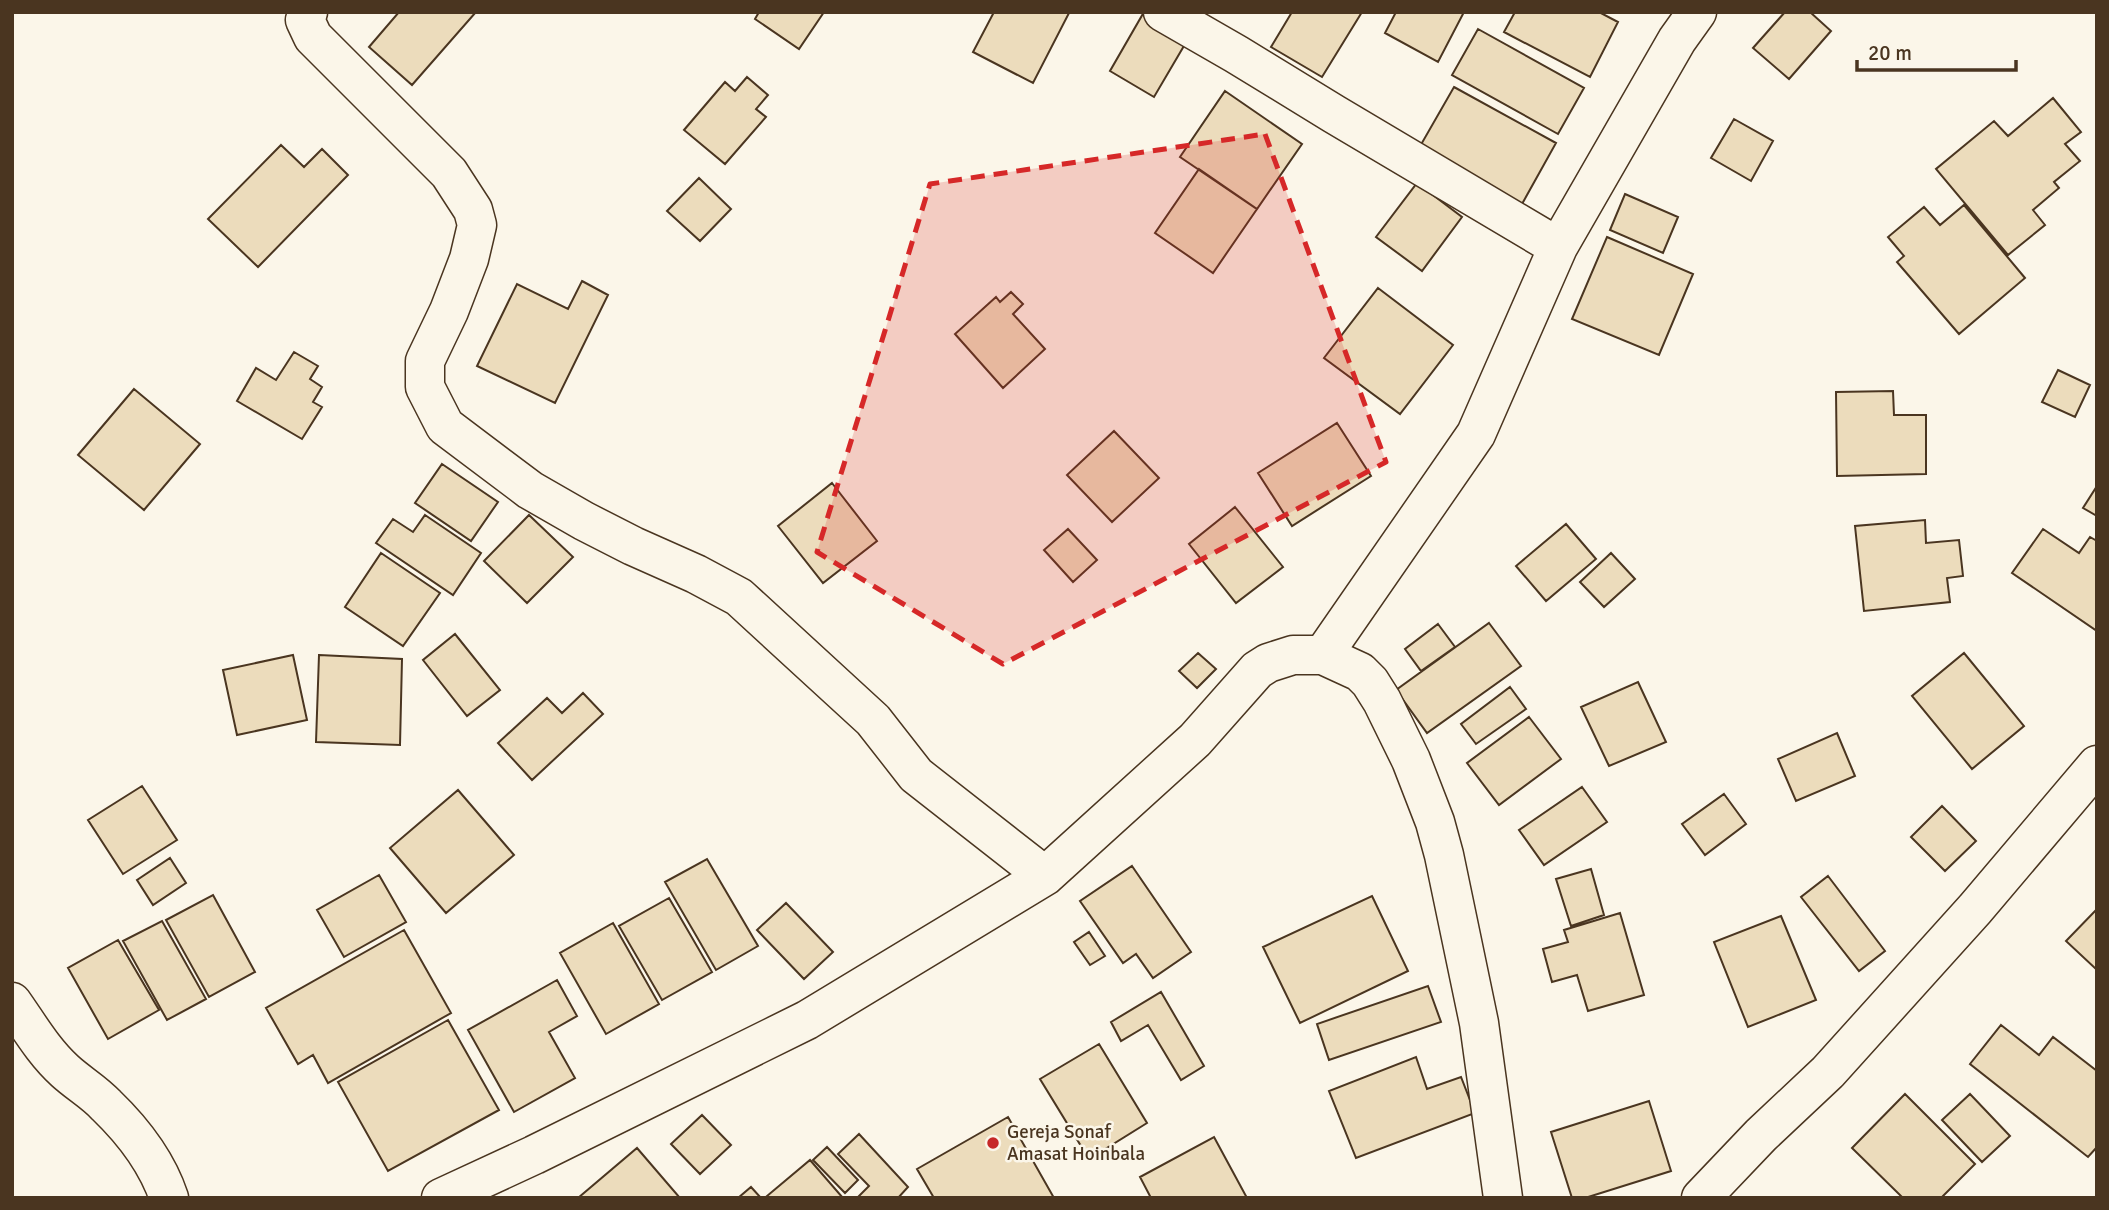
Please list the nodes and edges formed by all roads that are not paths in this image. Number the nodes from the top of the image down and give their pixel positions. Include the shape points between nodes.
1 (308, 12) edge
2 (1163, 12) edge
3 (1697, 12) edge
4 (1559, 247) junction
5 (1322, 654) junction
6 (2097, 765) edge
7 (1045, 876) junction
8 (12, 1002) edge
9 (169, 1198) edge
10 (442, 1198) edge
11 (1503, 1198) edge
12 (1701, 1198) edge

1 - 7 street via 305,20 313,37 449,173 473,210 477,225 469,259 425,361 425,387 445,426 530,489 584,521 739,597 873,720 916,775
2 - 4 street
3 - 4 street
4 - 5 street via 1476,433
5 - 7 street via 1293,655 1257,670 1195,740
5 - 11 street via 1360,672 1370,682 1411,760 1435,822 1479,1023
6 - 12 street via 1828,1072
7 - 10 street via 807,1020
8 - 9 street via 65,1072 106,1104 143,1146

